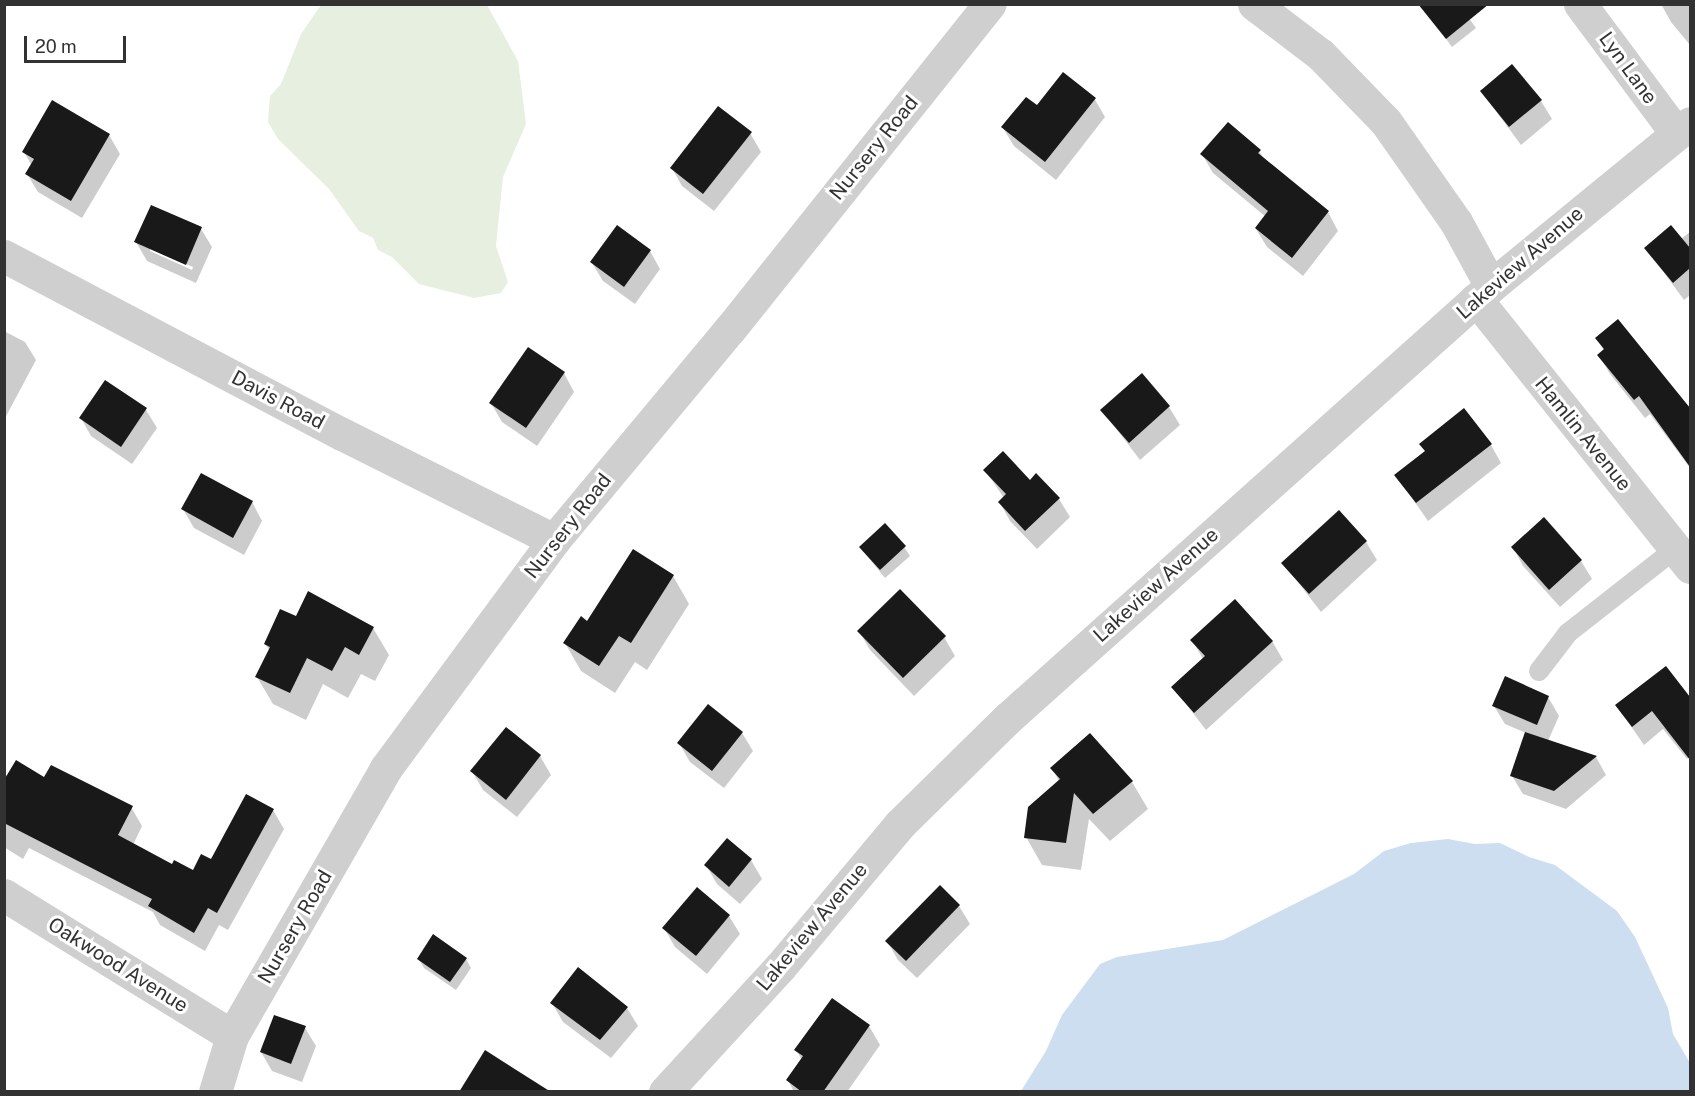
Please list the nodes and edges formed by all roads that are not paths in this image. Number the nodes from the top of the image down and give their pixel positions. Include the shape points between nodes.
1 (989, 4) edge
2 (1254, 4) edge
3 (1580, 4) edge
4 (1683, 128) edge
5 (4, 256) edge
6 (1483, 293) junction
7 (554, 540) junction
8 (1683, 558) edge
9 (1539, 671) dead end
10 (4, 895) edge
11 (232, 1036) junction
12 (215, 1092) edge
13 (665, 1092) edge

1 - 7 street, Nursery Road via 730,329
2 - 6 street, Hamlin Avenue via 1321,55 1386,122 1456,222
3 - 4 street, Lyn Lane
4 - 6 street, Lakeview Avenue
5 - 7 street, Davis Road via 342,435
6 - 8 street, Hamlin Avenue
6 - 13 street, Lakeview Avenue via 954,770 899,825 780,967
7 - 11 street, Nursery Road via 386,768
8 - 9 lane via 1568,633
10 - 11 street, Oakwood Avenue
11 - 12 street, Nursery Road

